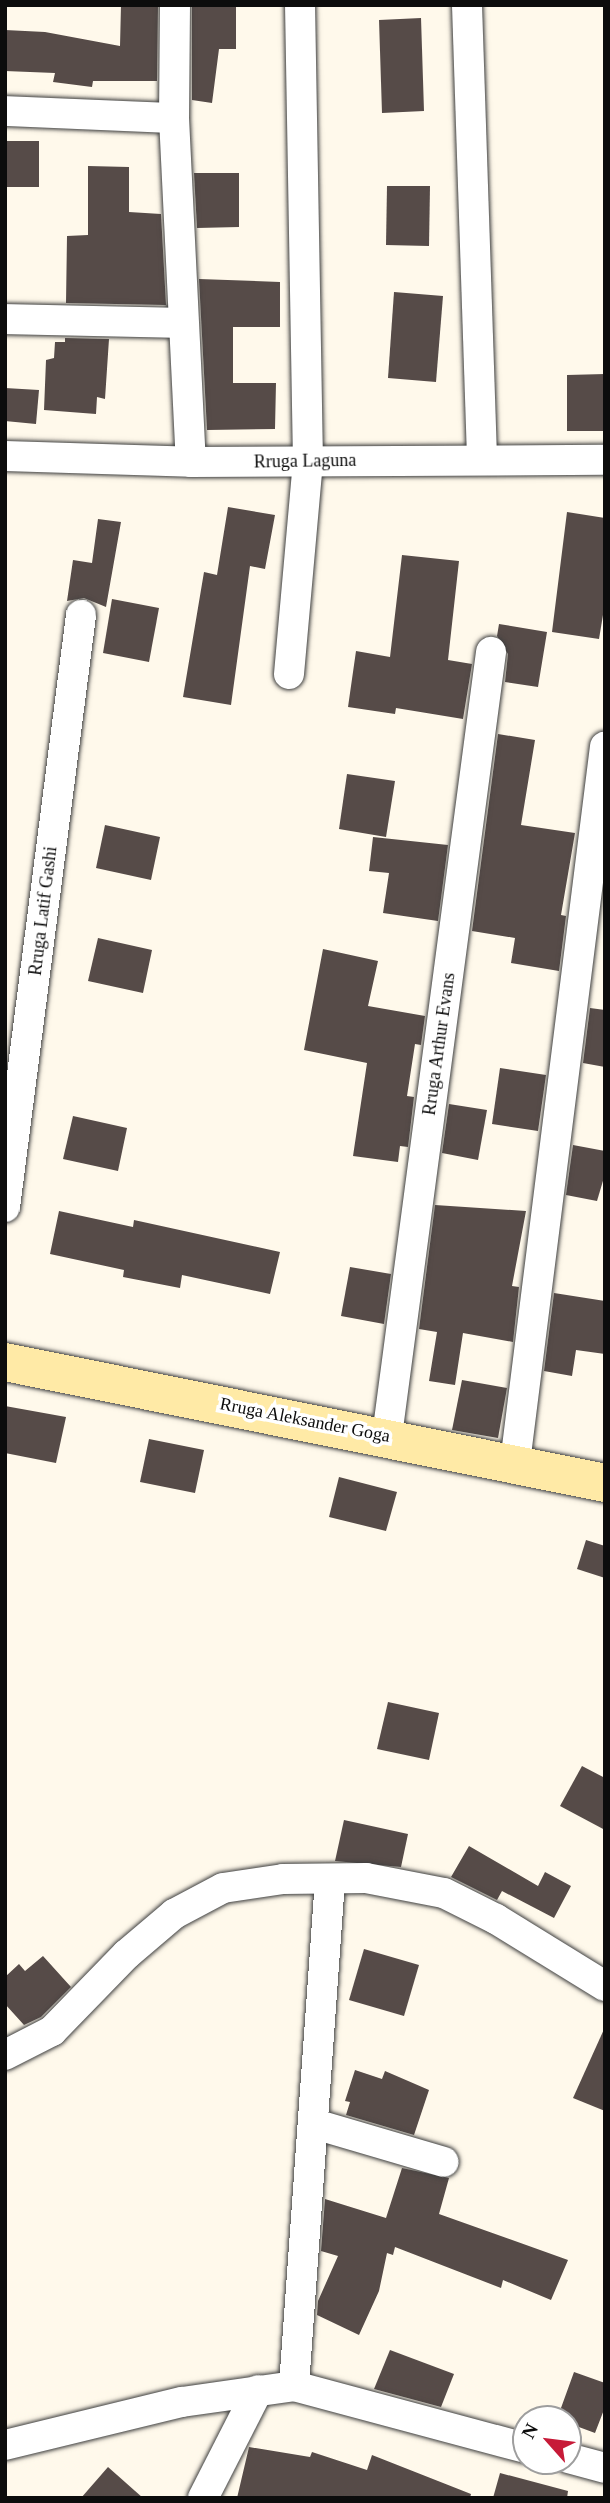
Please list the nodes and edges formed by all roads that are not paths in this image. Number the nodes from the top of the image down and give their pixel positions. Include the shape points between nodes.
1 (175, 5) edge
2 (300, 5) edge
3 (467, 5) edge
4 (5, 111) edge
5 (174, 118) junction
6 (5, 319) edge
7 (182, 323) junction
8 (5, 456) edge
9 (482, 457) junction
10 (605, 460) edge
11 (191, 462) junction
12 (308, 462) junction
13 (81, 615) dead end
14 (491, 652) dead end
15 (289, 674) dead end
16 (605, 747) edge
17 (5, 1207) edge
18 (5, 1362) edge
19 (387, 1436) junction
20 (515, 1464) junction
21 (605, 1483) edge
22 (330, 1880) junction
23 (605, 1986) edge
24 (5, 2055) edge
25 (316, 2124) junction
26 (444, 2162) dead end
27 (294, 2386) junction
28 (258, 2390) junction
29 (512, 2444) edge
30 (5, 2445) edge
31 (582, 2462) edge
32 (605, 2468) edge
33 (203, 2498) edge

1 - 5 street
2 - 12 street
3 - 9 street
4 - 5 street
5 - 7 street
6 - 7 street
7 - 11 street
8 - 11 street, Rruga Laguna
9 - 10 street, Rruga Laguna
9 - 12 street, Rruga Laguna
11 - 12 street, Rruga Laguna
12 - 15 street
13 - 17 street, Rruga Latif Gashi
14 - 19 street, Rruga Arthur Evans
16 - 20 street
18 - 19 main road, Rruga Aleksander Goga
19 - 20 main road, Rruga Aleksander Goga
20 - 21 main road, Rruga Aleksander Goga
22 - 23 street via 366,1878 444,1894 496,1919
22 - 24 street via 283,1879 223,1888 174,1914 52,2031
22 - 25 street
25 - 26 street
25 - 27 street
27 - 28 street
27 - 29 street
28 - 30 street via 182,2402
28 - 33 street
31 - 32 street

